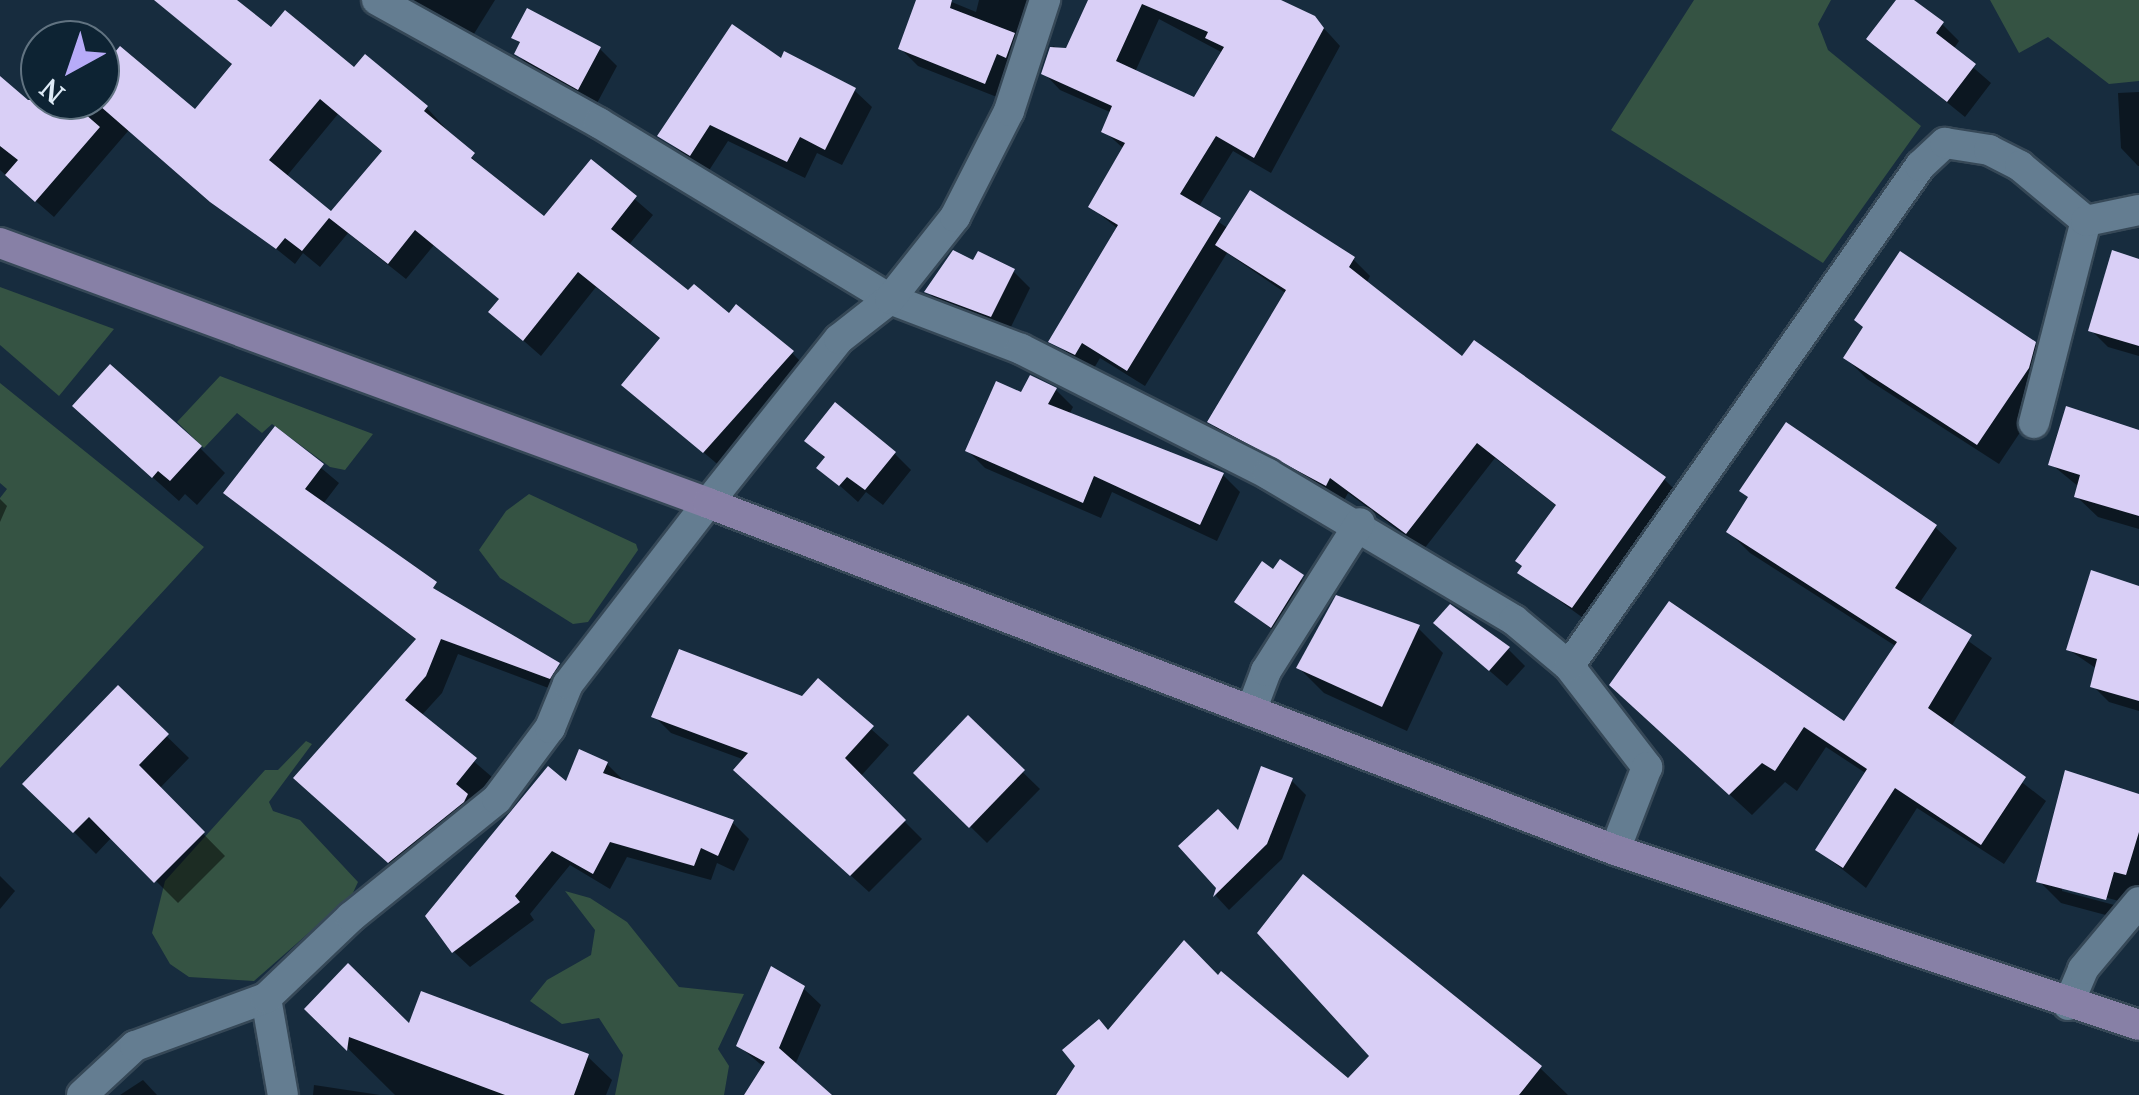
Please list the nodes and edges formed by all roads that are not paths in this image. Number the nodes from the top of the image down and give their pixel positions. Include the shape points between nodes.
1 (377, 0) edge
2 (1045, 0) edge
3 (2139, 210) edge
4 (2086, 220) junction
5 (0, 244) edge
6 (890, 299) junction
7 (2034, 423) dead end
8 (708, 503) junction
9 (1360, 523) junction
10 (1568, 666) junction
11 (1251, 711) junction
12 (1615, 850) junction
13 (2139, 902) edge
14 (266, 998) junction
15 (2068, 1004) junction
16 (2139, 1025) edge
17 (82, 1095) edge
18 (283, 1095) edge

1 - 6 street via 599,123
2 - 6 street via 1009,111 955,217
3 - 4 street
4 - 7 street
4 - 10 street via 2020,166 1989,150 1945,143 1920,166
5 - 8 street
6 - 8 street via 838,339
6 - 9 street via 1021,349
8 - 11 street
8 - 14 street via 568,684 550,728 497,799 351,917
9 - 10 street via 1514,620
9 - 11 street via 1266,671
10 - 12 street via 1647,767
11 - 12 street
12 - 15 street
13 - 15 street via 2083,970
14 - 17 street via 135,1046
14 - 18 street
15 - 16 street

